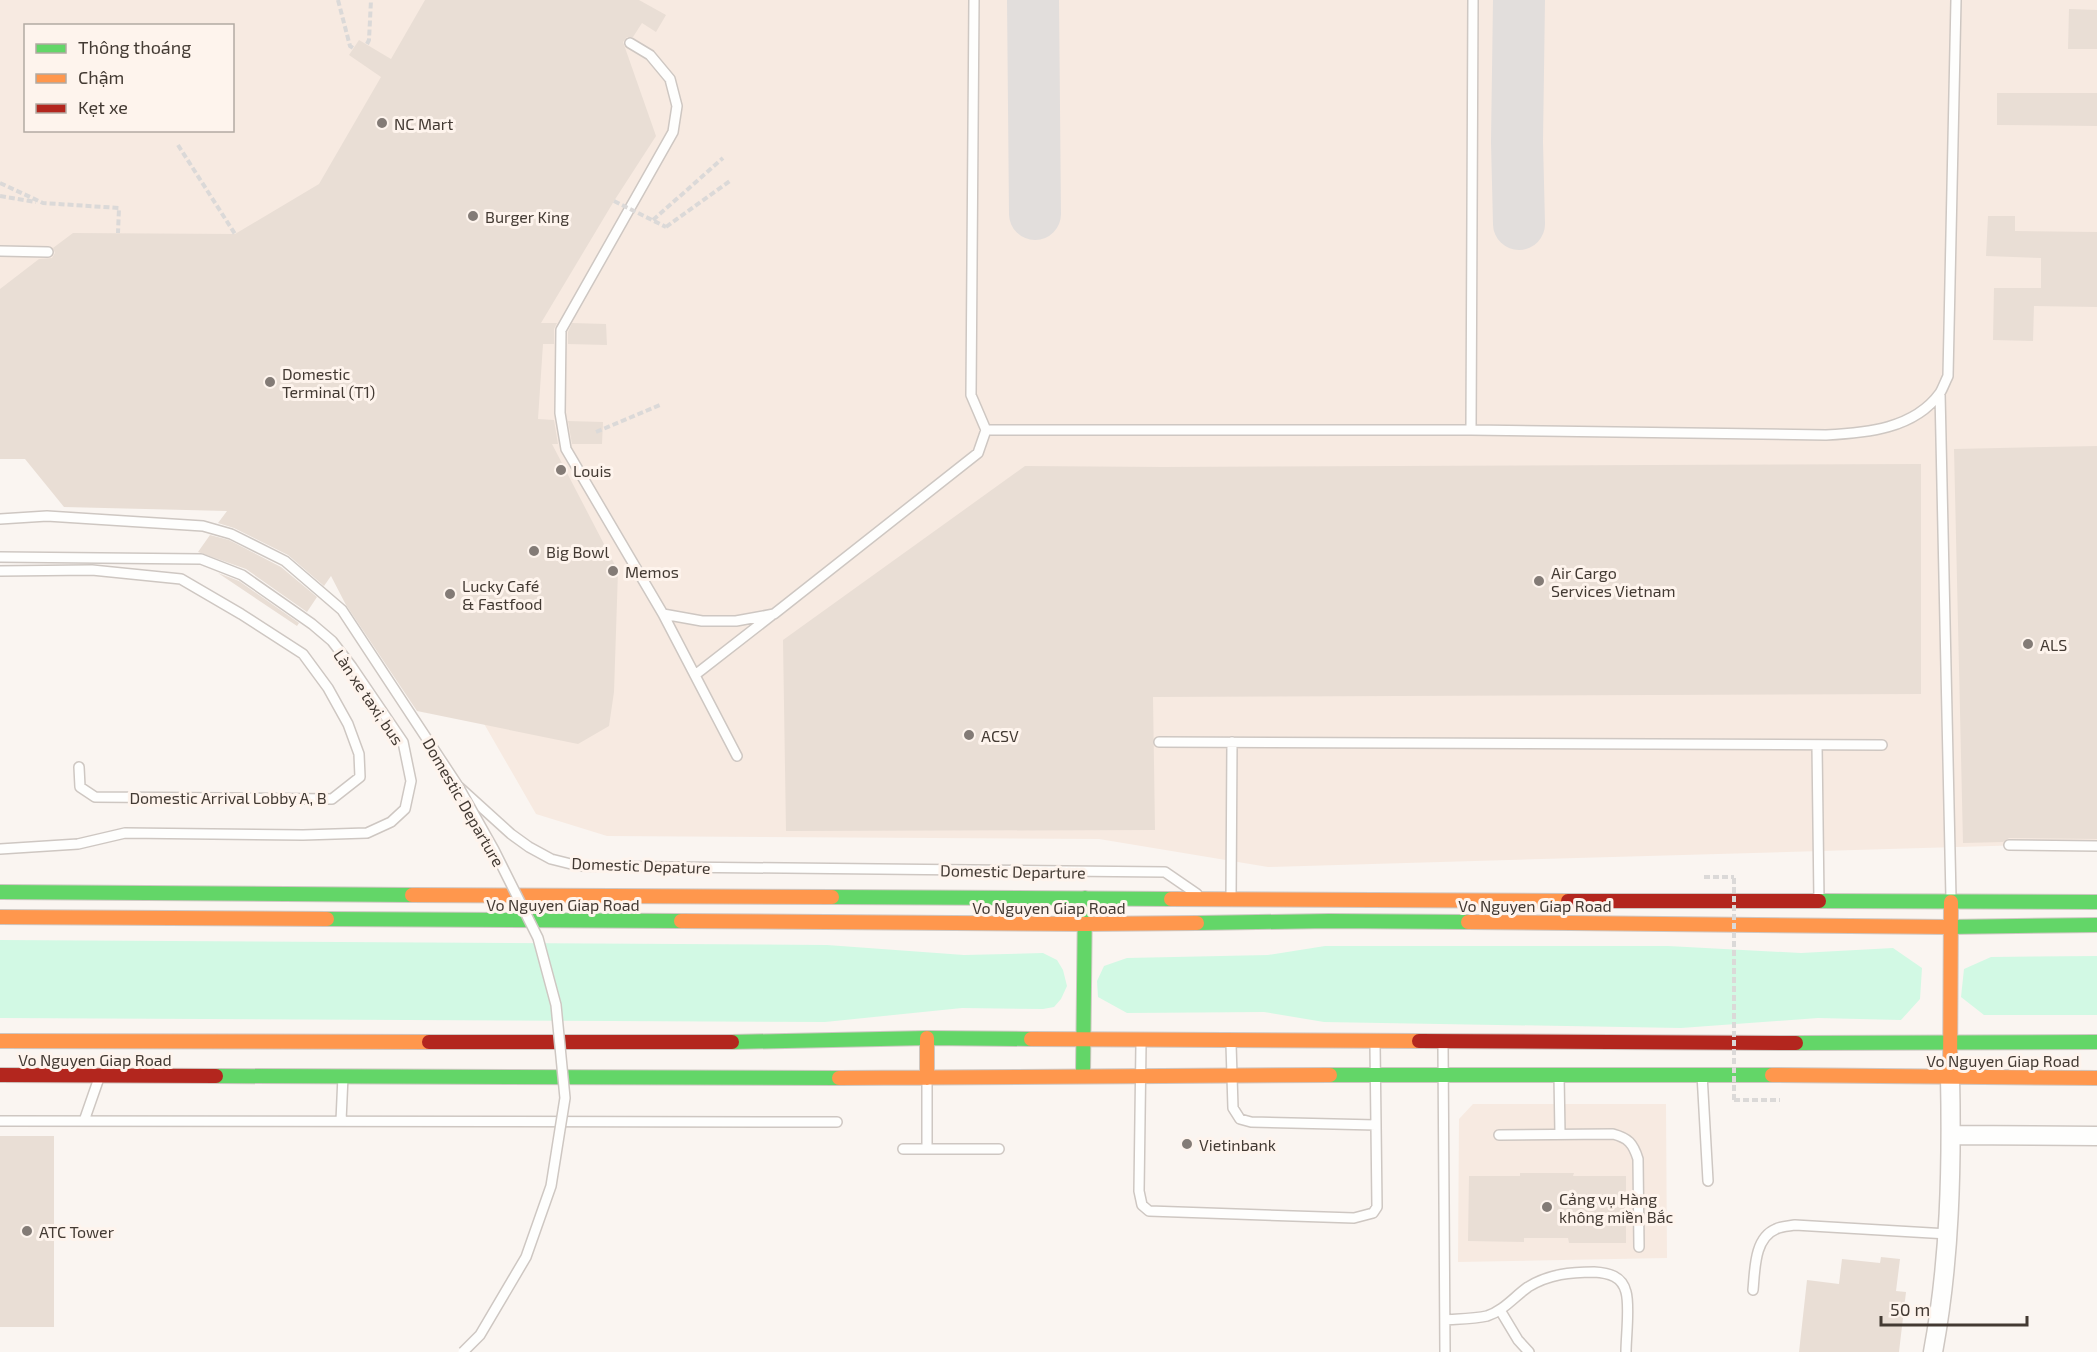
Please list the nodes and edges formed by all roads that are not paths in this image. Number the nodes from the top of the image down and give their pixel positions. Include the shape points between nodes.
1 (974, 0) edge
2 (1473, 0) edge
3 (1956, 0) edge
4 (630, 43) dead end
5 (0, 251) edge
6 (48, 252) dead end
7 (1940, 393) junction
8 (986, 430) junction
9 (1471, 430) junction
10 (0, 519) edge
11 (0, 557) edge
12 (0, 571) edge
13 (663, 614) junction
14 (774, 614) junction
15 (695, 675) junction
16 (1159, 742) dead end
17 (1232, 742) junction
18 (1817, 745) junction
19 (1882, 745) dead end
20 (737, 756) dead end
21 (80, 767) dead end
22 (458, 786) junction
23 (2009, 845) dead end
24 (2097, 846) edge
25 (0, 849) edge
26 (1022, 870) joint
27 (0, 892) edge
28 (838, 896) junction
29 (1085, 898) junction
30 (1205, 899) junction
31 (1231, 900) junction
32 (1278, 900) junction
33 (1819, 901) junction
34 (1951, 902) junction
35 (2097, 902) edge
36 (0, 918) edge
37 (1329, 921) junction
38 (864, 922) junction
39 (1231, 922) junction
40 (1085, 924) junction
41 (2097, 925) edge
42 (1951, 927) junction
43 (927, 1038) junction
44 (1084, 1040) junction
45 (1141, 1040) junction
46 (0, 1041) edge
47 (1231, 1041) junction
48 (1374, 1042) junction
49 (1443, 1042) junction
50 (2097, 1042) edge
51 (1951, 1043) junction
52 (1702, 1074) junction
53 (0, 1075) edge
54 (1083, 1075) junction
55 (1375, 1075) junction
56 (1443, 1075) junction
57 (1559, 1075) junction
58 (100, 1076) junction
59 (343, 1076) junction
60 (1141, 1076) junction
61 (1232, 1076) junction
62 (1950, 1076) junction
63 (927, 1078) junction
64 (2097, 1078) edge
65 (0, 1121) edge
66 (84, 1121) junction
67 (341, 1121) junction
68 (837, 1122) dead end
69 (1376, 1125) junction
70 (1560, 1134) junction
71 (1499, 1135) dead end
72 (1951, 1135) junction
73 (2097, 1136) edge
74 (903, 1149) dead end
75 (927, 1149) junction
76 (999, 1149) dead end
77 (1708, 1181) dead end
78 (1948, 1234) junction
79 (1639, 1247) dead end
80 (1753, 1290) dead end
81 (1500, 1310) junction
82 (1445, 1320) junction
83 (463, 1352) edge
84 (1445, 1352) edge
85 (1529, 1352) edge
86 (1626, 1352) edge
87 (1933, 1352) edge

1 - 8 lane via 971,395
2 - 9 lane
3 - 7 lane via 1948,376
4 - 13 lane via 650,55 669,79 677,106 673,132 561,330 560,414 566,449
5 - 6 lane
7 - 9 lane via 1922,410 1893,427 1862,434
7 - 34 lane
8 - 9 lane
8 - 14 lane via 978,453
10 - 22 lane, Domestic Departure via 47,516 203,526 231,534 285,561 342,610
11 - 25 lane, Làn xe taxi, bus via 201,559 242,574 332,641 403,742 411,781 405,809 391,822 367,833 125,833 78,844
12 - 21 lane, Domestic Arrival Lobby A, B via 92,570 181,579 303,654 348,724 359,754 360,777 332,799 95,797 80,787
13 - 14 lane via 702,621 736,621
13 - 15 lane
14 - 15 lane
15 - 20 lane
16 - 17 lane
17 - 18 lane
17 - 31 lane
18 - 19 lane
18 - 33 lane
22 - 26 lane, Domestic Depature via 529,847 551,859 579,866
22 - 83 lane, Domestic Departure, bridge via 538,938 556,1005 565,1098 551,1186 526,1257 480,1335
23 - 24 lane
26 - 30 lane, Domestic Departure via 1166,872
27 - 28 main road, Vo Nguyen Giap Road
28 - 29 main road, Vo Nguyen Giap Road
28 - 38 main road
29 - 30 main road, Vo Nguyen Giap Road
29 - 40 main road
30 - 31 main road, Vo Nguyen Giap Road
31 - 32 main road, Vo Nguyen Giap Road
31 - 39 lane
32 - 33 main road, Vo Nguyen Giap Road
32 - 37 main road
33 - 34 main road, Vo Nguyen Giap Road
34 - 35 main road, Vo Nguyen Giap Road
34 - 42 main road
36 - 38 main road, Vo Nguyen Giap Road
37 - 39 main road, Vo Nguyen Giap Road
37 - 42 main road, Vo Nguyen Giap Road
38 - 40 main road, Vo Nguyen Giap Road
39 - 40 main road, Vo Nguyen Giap Road
40 - 44 main road
41 - 42 main road, Vo Nguyen Giap Road
42 - 51 main road
43 - 44 main road, Vo Nguyen Giap Road
43 - 46 main road, Vo Nguyen Giap Road via 748,1042
43 - 63 main road
44 - 45 main road, Vo Nguyen Giap Road
44 - 54 main road
45 - 47 main road, Vo Nguyen Giap Road
45 - 60 lane
47 - 48 main road, Vo Nguyen Giap Road
47 - 61 lane
48 - 49 main road, Vo Nguyen Giap Road
48 - 55 lane
49 - 51 main road, Vo Nguyen Giap Road
49 - 56 lane
50 - 51 main road, Vo Nguyen Giap Road
51 - 62 main road
52 - 57 main road, Vo Nguyen Giap Road
52 - 62 main road, Vo Nguyen Giap Road
52 - 77 lane
53 - 58 main road, Vo Nguyen Giap Road
54 - 60 main road, Vo Nguyen Giap Road
54 - 63 main road, Vo Nguyen Giap Road
55 - 56 main road, Vo Nguyen Giap Road
55 - 61 main road, Vo Nguyen Giap Road
55 - 69 lane
56 - 57 main road, Vo Nguyen Giap Road
56 - 82 lane
57 - 70 lane
58 - 59 main road, Vo Nguyen Giap Road
58 - 66 lane
59 - 63 main road, Vo Nguyen Giap Road
59 - 67 lane
60 - 61 main road, Vo Nguyen Giap Road
60 - 69 lane via 1139,1191 1142,1205 1149,1211 1354,1218 1373,1213 1377,1207
61 - 69 lane via 1233,1108 1240,1119
62 - 64 main road, Vo Nguyen Giap Road
62 - 72 street
63 - 75 lane
65 - 66 lane
66 - 67 lane
67 - 68 lane
70 - 71 lane
70 - 79 lane via 1612,1134 1625,1137 1634,1146 1638,1158
72 - 73 street
72 - 78 street
74 - 75 lane
75 - 76 lane
78 - 80 lane via 1795,1225 1776,1228 1764,1236
78 - 87 street
81 - 82 lane via 1486,1316
81 - 85 lane
81 - 86 lane via 1529,1287 1556,1275 1613,1274 1627,1294
82 - 84 lane

